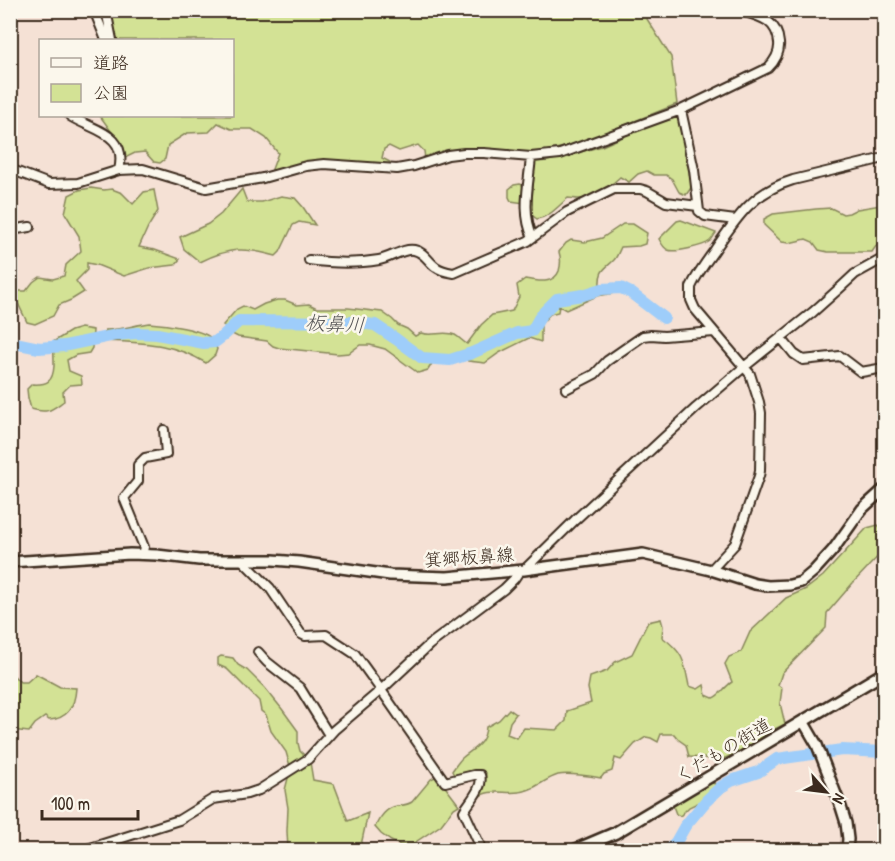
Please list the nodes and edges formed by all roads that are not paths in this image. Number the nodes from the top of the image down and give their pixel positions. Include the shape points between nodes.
1 (94, 10) edge
2 (106, 10) edge
3 (738, 10) edge
4 (106, 39) edge
5 (112, 39) edge
6 (681, 110) junction
7 (72, 117) edge
8 (531, 157) junction
9 (885, 158) edge
10 (10, 169) edge
11 (119, 170) junction
12 (698, 206) junction
13 (735, 220) junction
14 (30, 227) dead end
15 (10, 230) edge
16 (533, 237) junction
17 (885, 258) edge
18 (309, 260) dead end
19 (714, 332) junction
20 (781, 338) junction
21 (744, 367) junction
22 (885, 368) edge
23 (566, 389) dead end
24 (164, 430) dead end
25 (885, 489) edge
26 (142, 555) junction
27 (242, 560) junction
28 (10, 562) edge
29 (522, 570) junction
30 (711, 570) junction
31 (258, 652) dead end
32 (885, 673) edge
33 (381, 690) junction
34 (803, 721) junction
35 (329, 735) junction
36 (84, 850) edge
37 (482, 850) edge
38 (575, 850) edge
39 (848, 850) edge

1 - 4 street
2 - 5 street
3 - 6 street via 760,17 776,30 780,45 774,62
6 - 8 street via 560,154
6 - 12 street
7 - 11 street via 112,138 120,151
8 - 11 street via 464,153 397,169 324,164 206,188 143,169
8 - 16 street via 526,215
9 - 13 street via 781,184 760,195
10 - 11 street via 49,184 78,183
12 - 13 street via 705,216
12 - 16 street via 666,202 640,189 618,188 567,212
13 - 19 street via 690,291 695,309
14 - 15 street
16 - 18 street via 454,273 435,267 416,250 377,260
17 - 20 street via 855,274
19 - 21 street
19 - 23 street via 643,336 607,360 595,374
20 - 21 street
20 - 22 street via 803,360 840,356 861,372
21 - 29 street
21 - 30 street via 750,374 761,413 760,471 735,544
24 - 26 street via 166,454 145,458 138,465 138,481 124,498 144,547
25 - 30 main road, 箕郷板鼻線 via 862,508 823,562 801,582 762,585
26 - 27 main road, 箕郷板鼻線
26 - 28 main road, 箕郷板鼻線
27 - 29 main road, 箕郷板鼻線 via 299,562 418,577
27 - 33 street via 270,588 302,634 326,635 355,654
29 - 30 main road, 箕郷板鼻線 via 644,554
29 - 33 street via 504,589 429,645
31 - 35 street via 300,688
32 - 34 highway, くだもの街道
33 - 35 street
33 - 37 street via 445,782 480,775 481,785 464,811
34 - 38 highway, くだもの街道 via 615,834
34 - 39 main road via 817,745 841,807
35 - 36 street via 308,759 259,790 213,800 179,820

